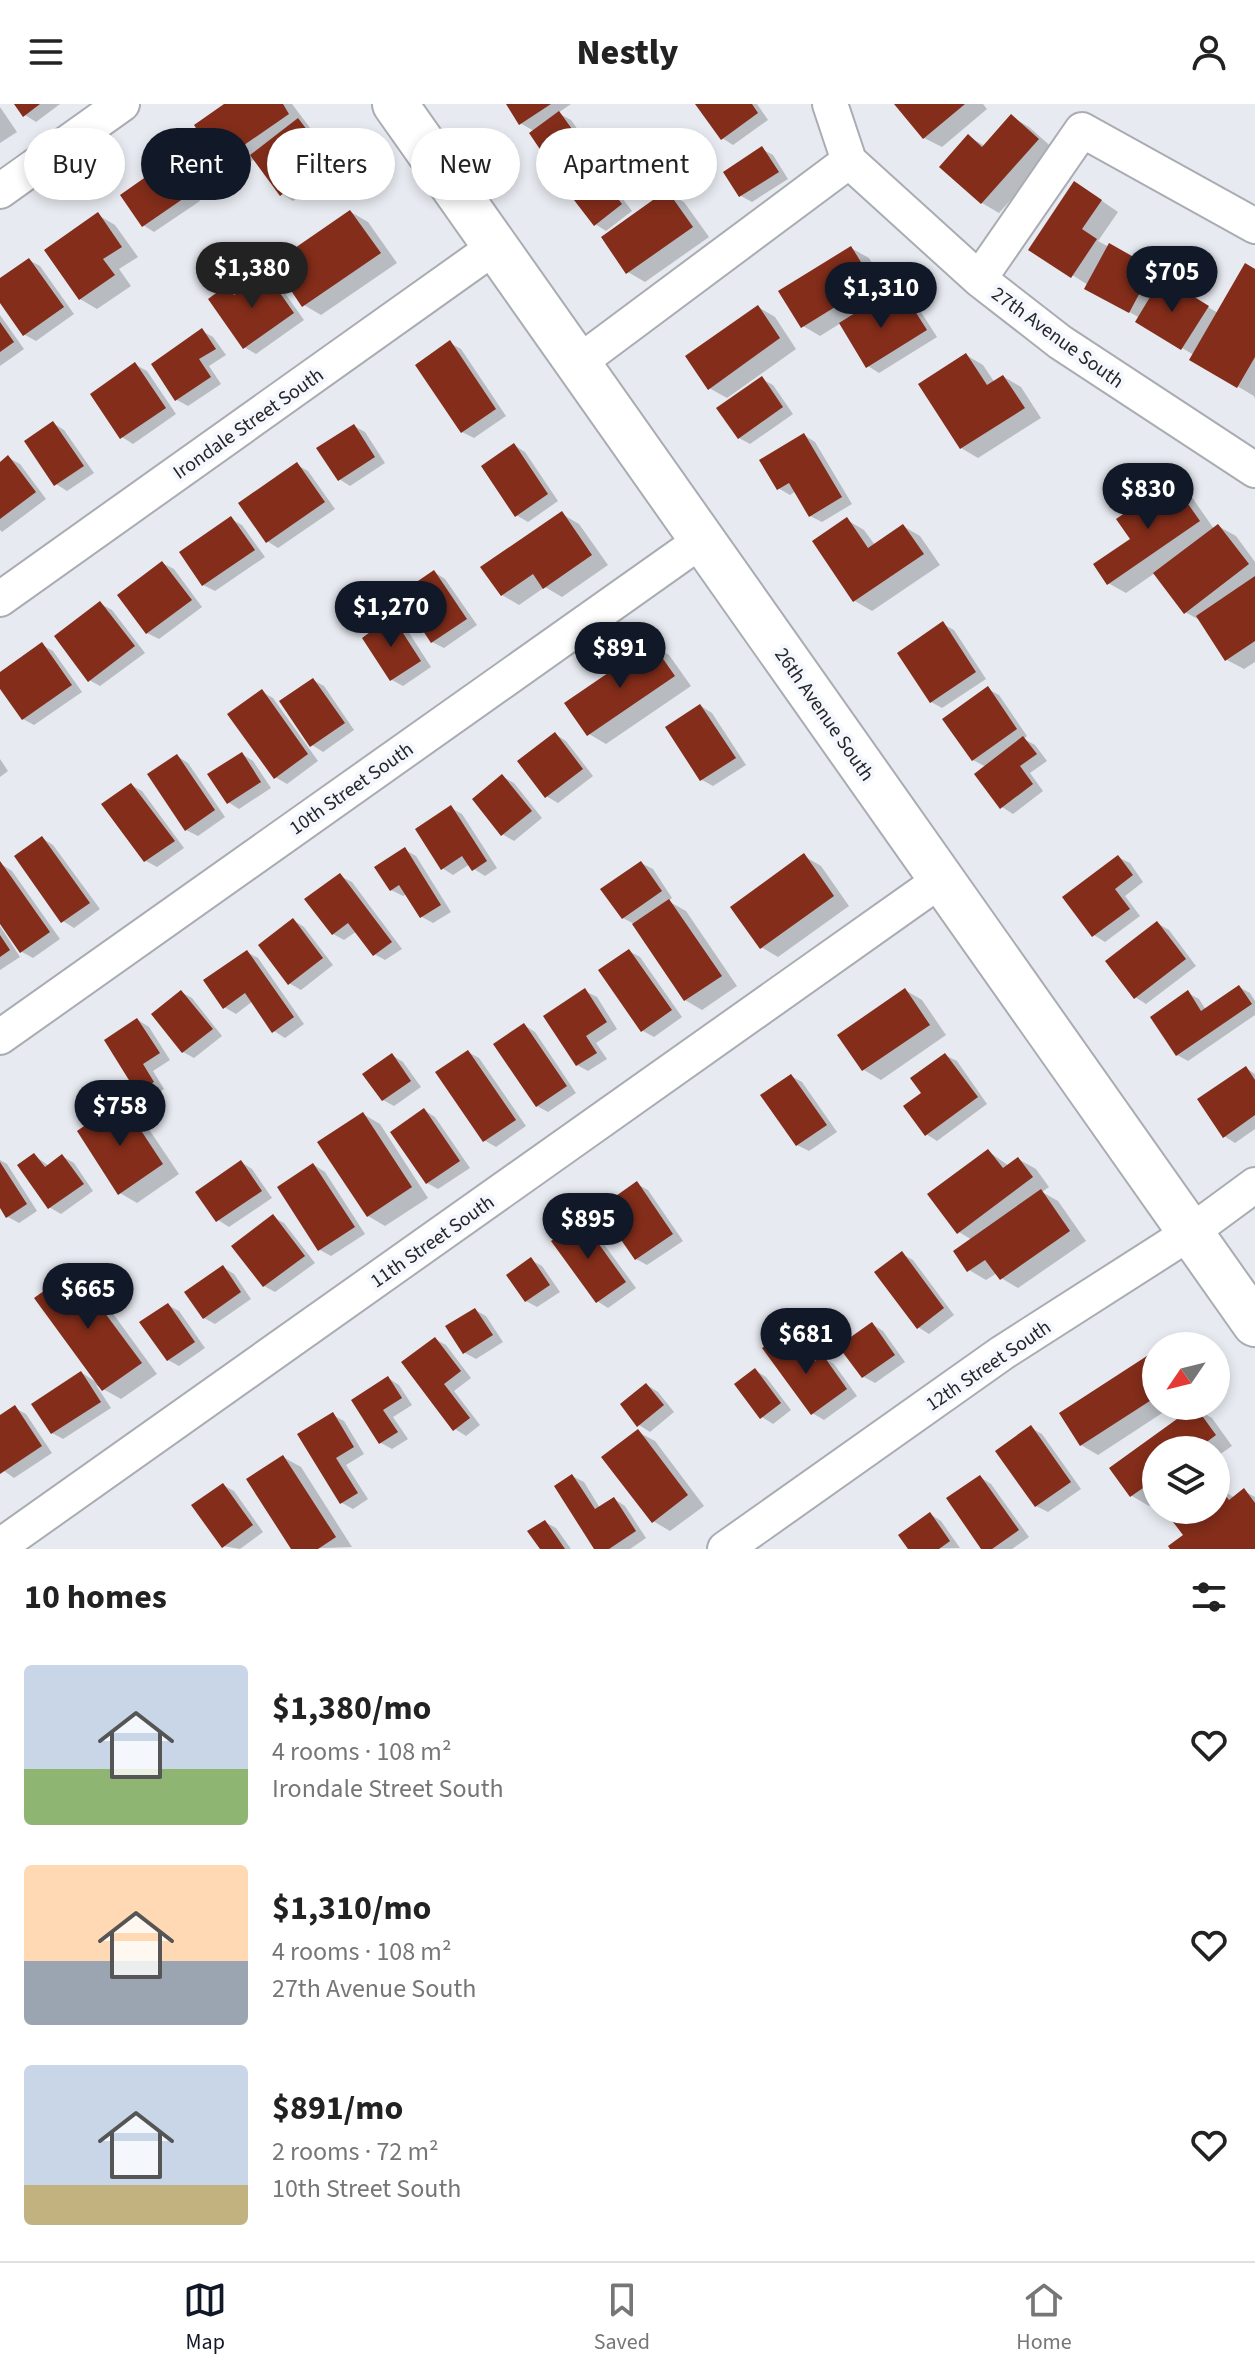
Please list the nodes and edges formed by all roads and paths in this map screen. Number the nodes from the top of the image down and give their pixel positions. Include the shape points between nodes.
1 (122, 104) edge
2 (395, 104) edge
3 (830, 104) edge
4 (849, 161) junction
5 (0, 191) edge
6 (1255, 226) edge
7 (496, 246) junction
8 (979, 279) junction
9 (578, 363) junction
10 (1255, 470) edge
11 (702, 540) junction
12 (0, 599) edge
13 (942, 879) junction
14 (0, 1037) edge
15 (1255, 1185) edge
16 (1191, 1232) junction
17 (1255, 1324) edge
18 (0, 1546) edge
19 (725, 1549) edge

1 - 5 street
2 - 7 street, 26th Avenue South
3 - 4 street, 27th Avenue South
4 - 8 street, 27th Avenue South
4 - 9 street
6 - 8 street via 1082,130
7 - 9 street, 26th Avenue South
7 - 12 street, Irondale Street South
8 - 10 street, 27th Avenue South via 1060,342
9 - 11 street, 26th Avenue South
11 - 13 street, 26th Avenue South
11 - 14 street, 10th Street South
13 - 16 street, 26th Avenue South
13 - 18 street, 11th Street South
15 - 16 street, 12th Street South
16 - 17 street, 26th Avenue South
16 - 19 street, 12th Street South via 1002,1353

